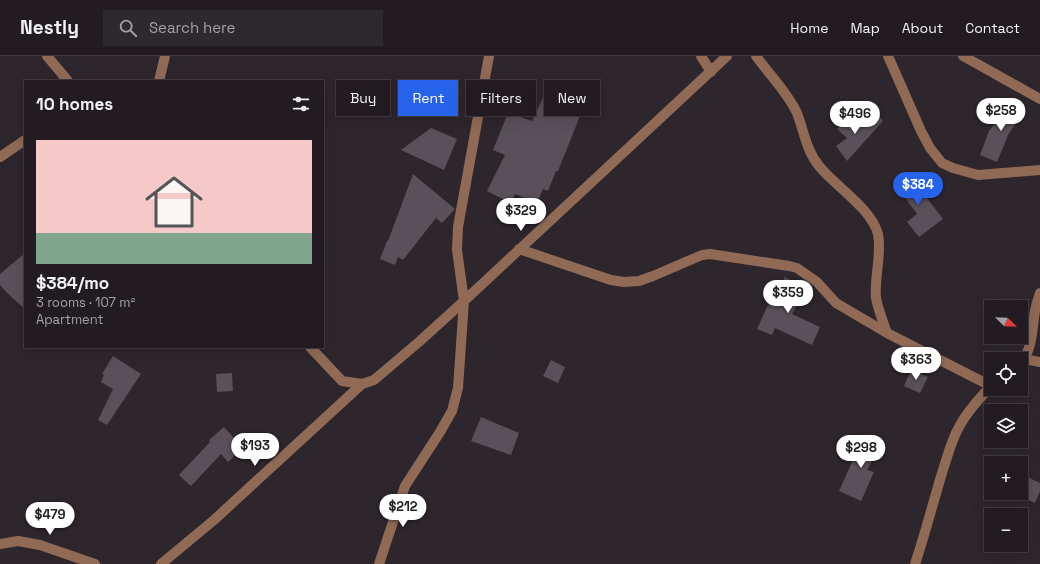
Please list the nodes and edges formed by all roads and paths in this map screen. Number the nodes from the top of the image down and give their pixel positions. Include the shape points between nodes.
1 (47, 56) edge
2 (165, 56) edge
3 (489, 56) edge
4 (701, 56) edge
5 (727, 56) edge
6 (756, 56) edge
7 (888, 56) edge
8 (963, 56) edge
9 (711, 72) junction
10 (67, 80) edge
11 (159, 80) edge
12 (1040, 99) edge
13 (24, 141) edge
14 (0, 157) edge
15 (1040, 170) edge
16 (519, 249) junction
17 (1039, 297) edge
18 (464, 301) junction
19 (886, 333) junction
20 (311, 348) edge
21 (1027, 352) edge
22 (1028, 361) edge
23 (1040, 362) edge
24 (984, 382) edge
25 (362, 384) junction
26 (984, 393) edge
27 (0, 544) edge
28 (95, 564) edge
29 (161, 564) edge
30 (380, 564) edge
31 (915, 564) edge

1 - 10 street
2 - 11 street
3 - 18 street via 458,227 457,250
4 - 9 street
5 - 9 street
6 - 19 street via 797,113 810,151 818,165 872,220 878,235 876,297
7 - 15 street via 921,132 942,163 978,175
8 - 12 street
9 - 16 street
13 - 14 street
16 - 18 street
16 - 19 street via 596,276 624,282 653,276 710,254 789,266 797,268 817,282 836,303
17 - 21 street
18 - 25 street via 374,380
18 - 30 street via 458,388 452,411 405,486
19 - 24 street
20 - 25 street via 342,381
22 - 23 street
25 - 29 street via 214,520
26 - 31 street via 958,428 951,445
27 - 28 street via 18,541 40,544

